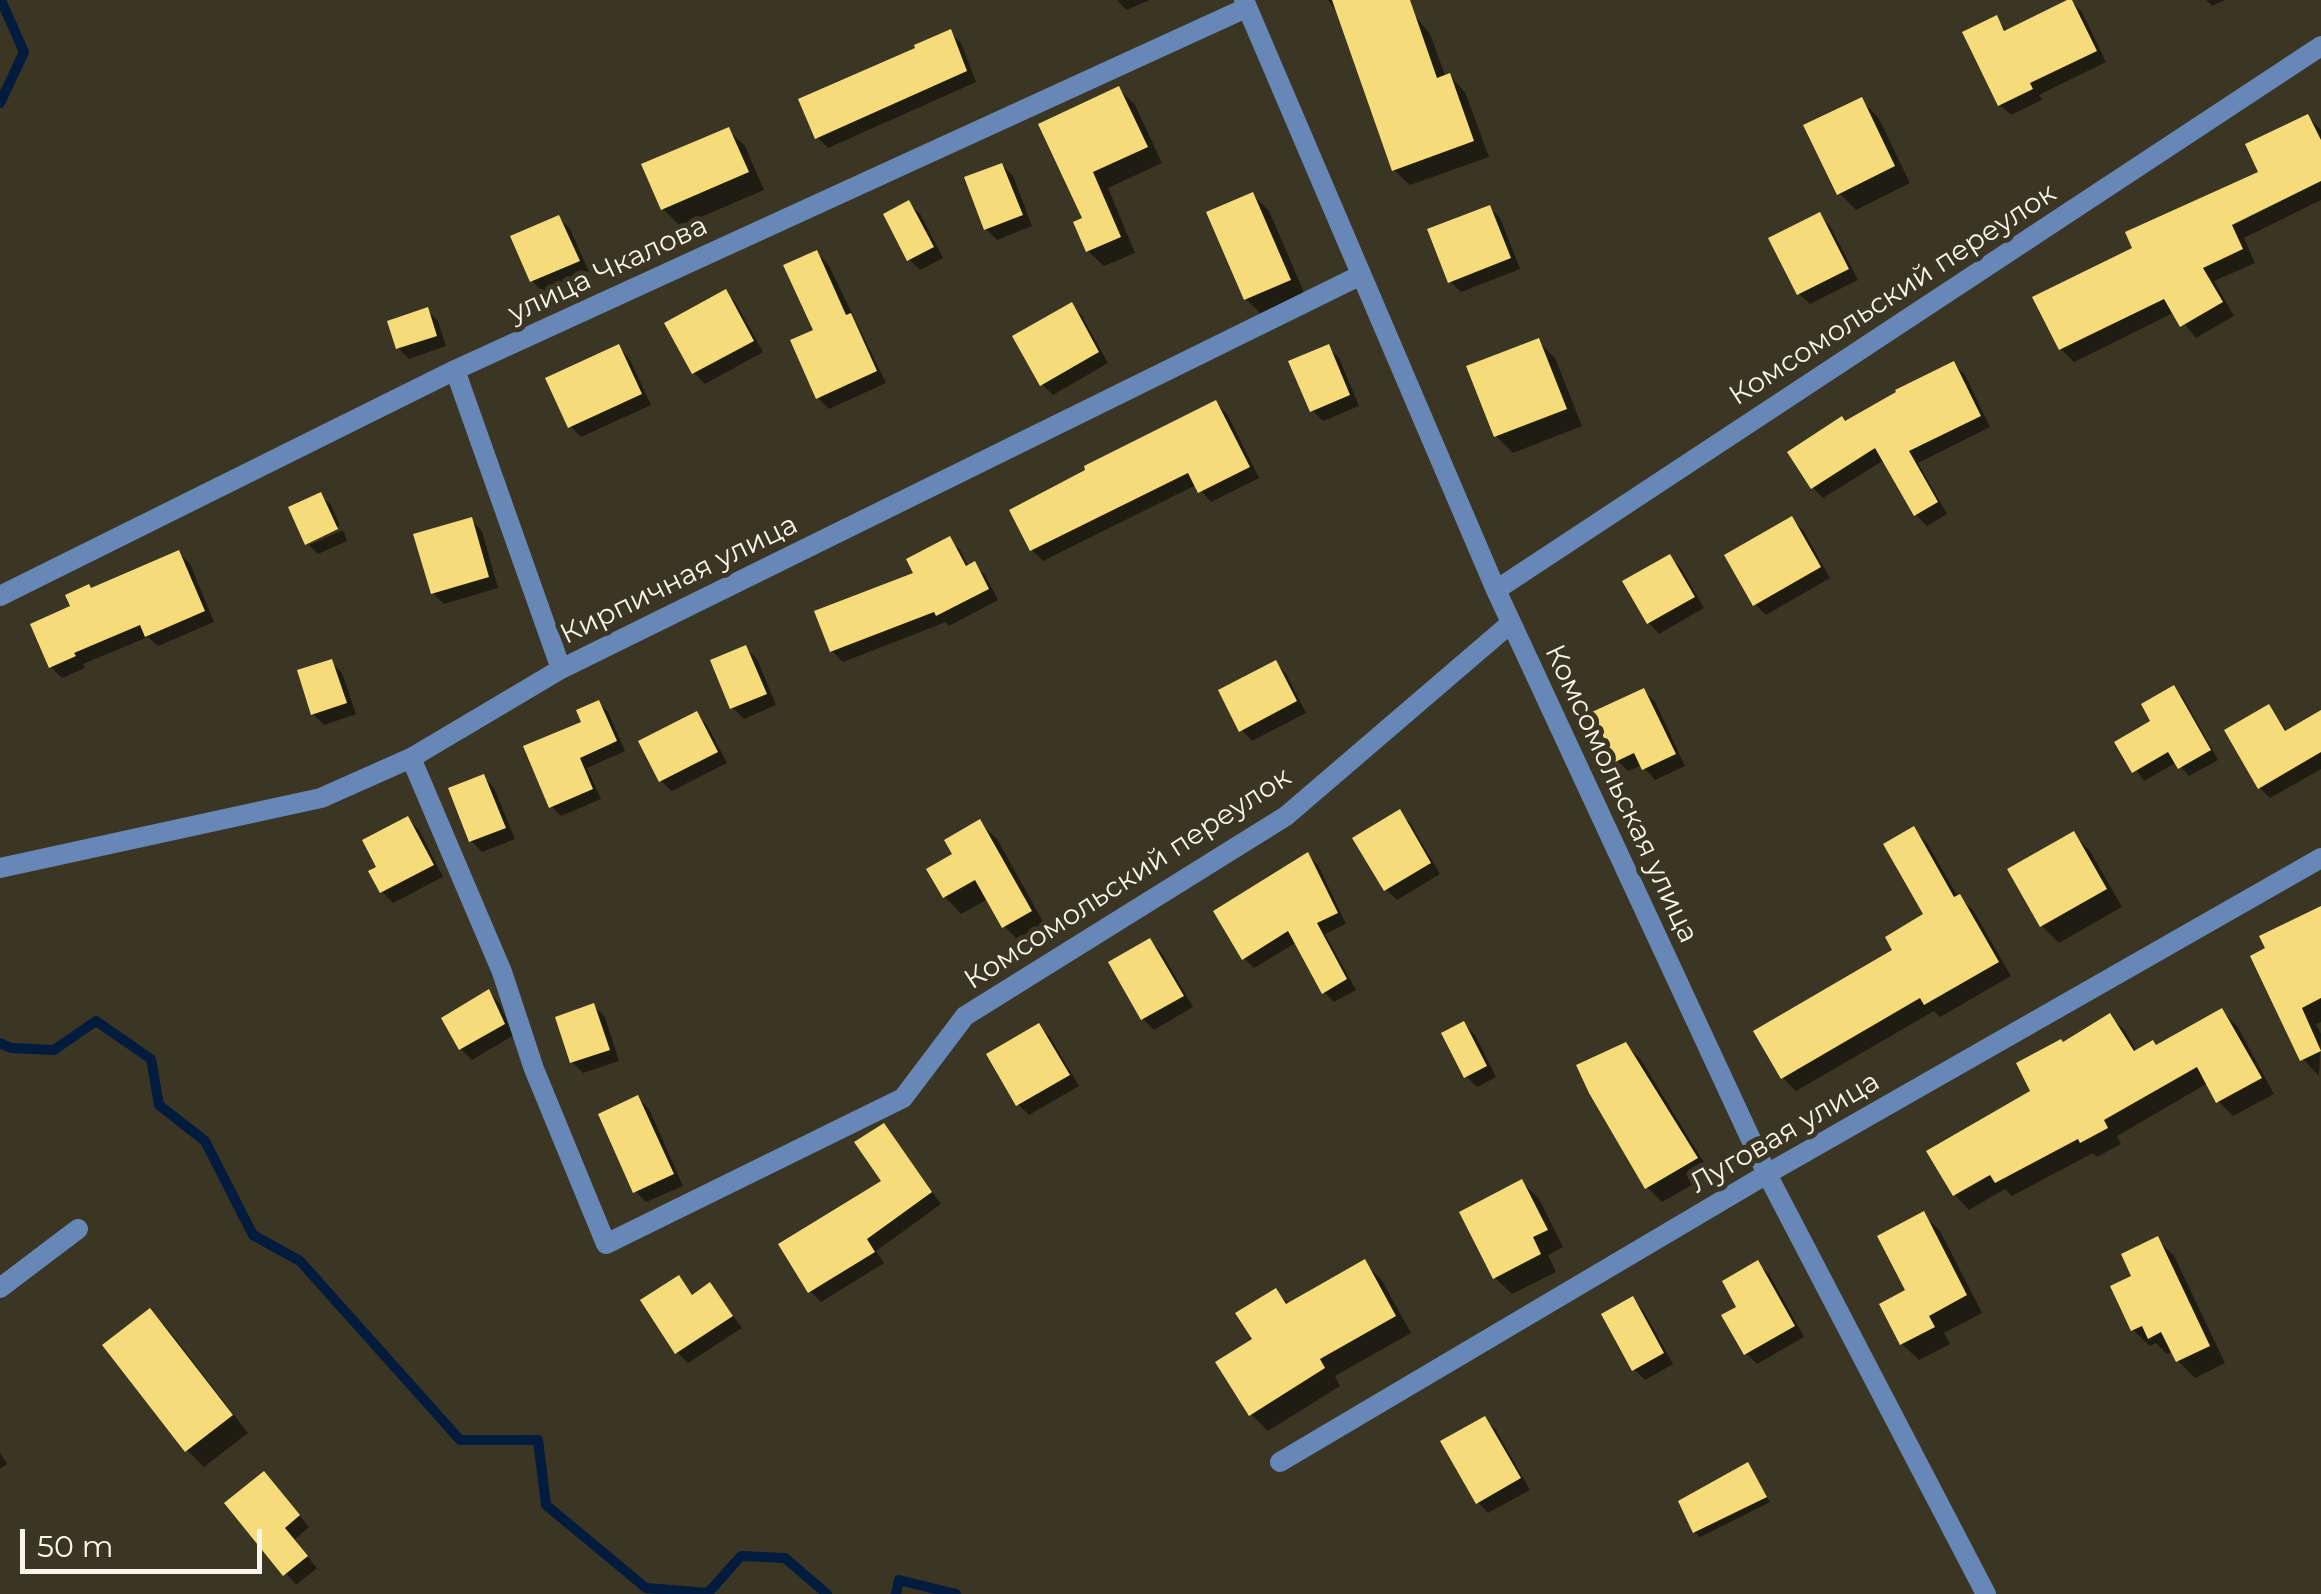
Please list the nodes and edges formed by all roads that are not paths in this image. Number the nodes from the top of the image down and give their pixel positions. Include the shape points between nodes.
1 (1245, 4) edge
2 (2321, 46) edge
3 (1361, 275) junction
4 (455, 370) junction
5 (1496, 590) junction
6 (0, 596) edge
7 (1511, 623) junction
8 (561, 669) junction
9 (411, 758) junction
10 (2321, 858) edge
11 (0, 868) edge
12 (1767, 1174) junction
13 (78, 1229) dead end
14 (0, 1288) edge
15 (1280, 1462) dead end
16 (1986, 1594) edge

1 - 3 street, Комсомольская улица
1 - 4 street, улица Чкалова
2 - 5 street, Комсомольский переулок
3 - 5 street, Комсомольская улица
3 - 8 street, Кирпичная улица
4 - 6 street, улица Чкалова
4 - 8 street
5 - 7 street, Комсомольская улица
7 - 9 street, Комсомольский переулок via 1286,816 966,1016 903,1098 606,1244
7 - 12 street, Комсомольская улица
8 - 9 street, Кирпичная улица
9 - 11 street, Кирпичная улица via 321,798
10 - 12 street, Луговая улица
12 - 15 street, Луговая улица
12 - 16 street, Комсомольская улица
13 - 14 street

